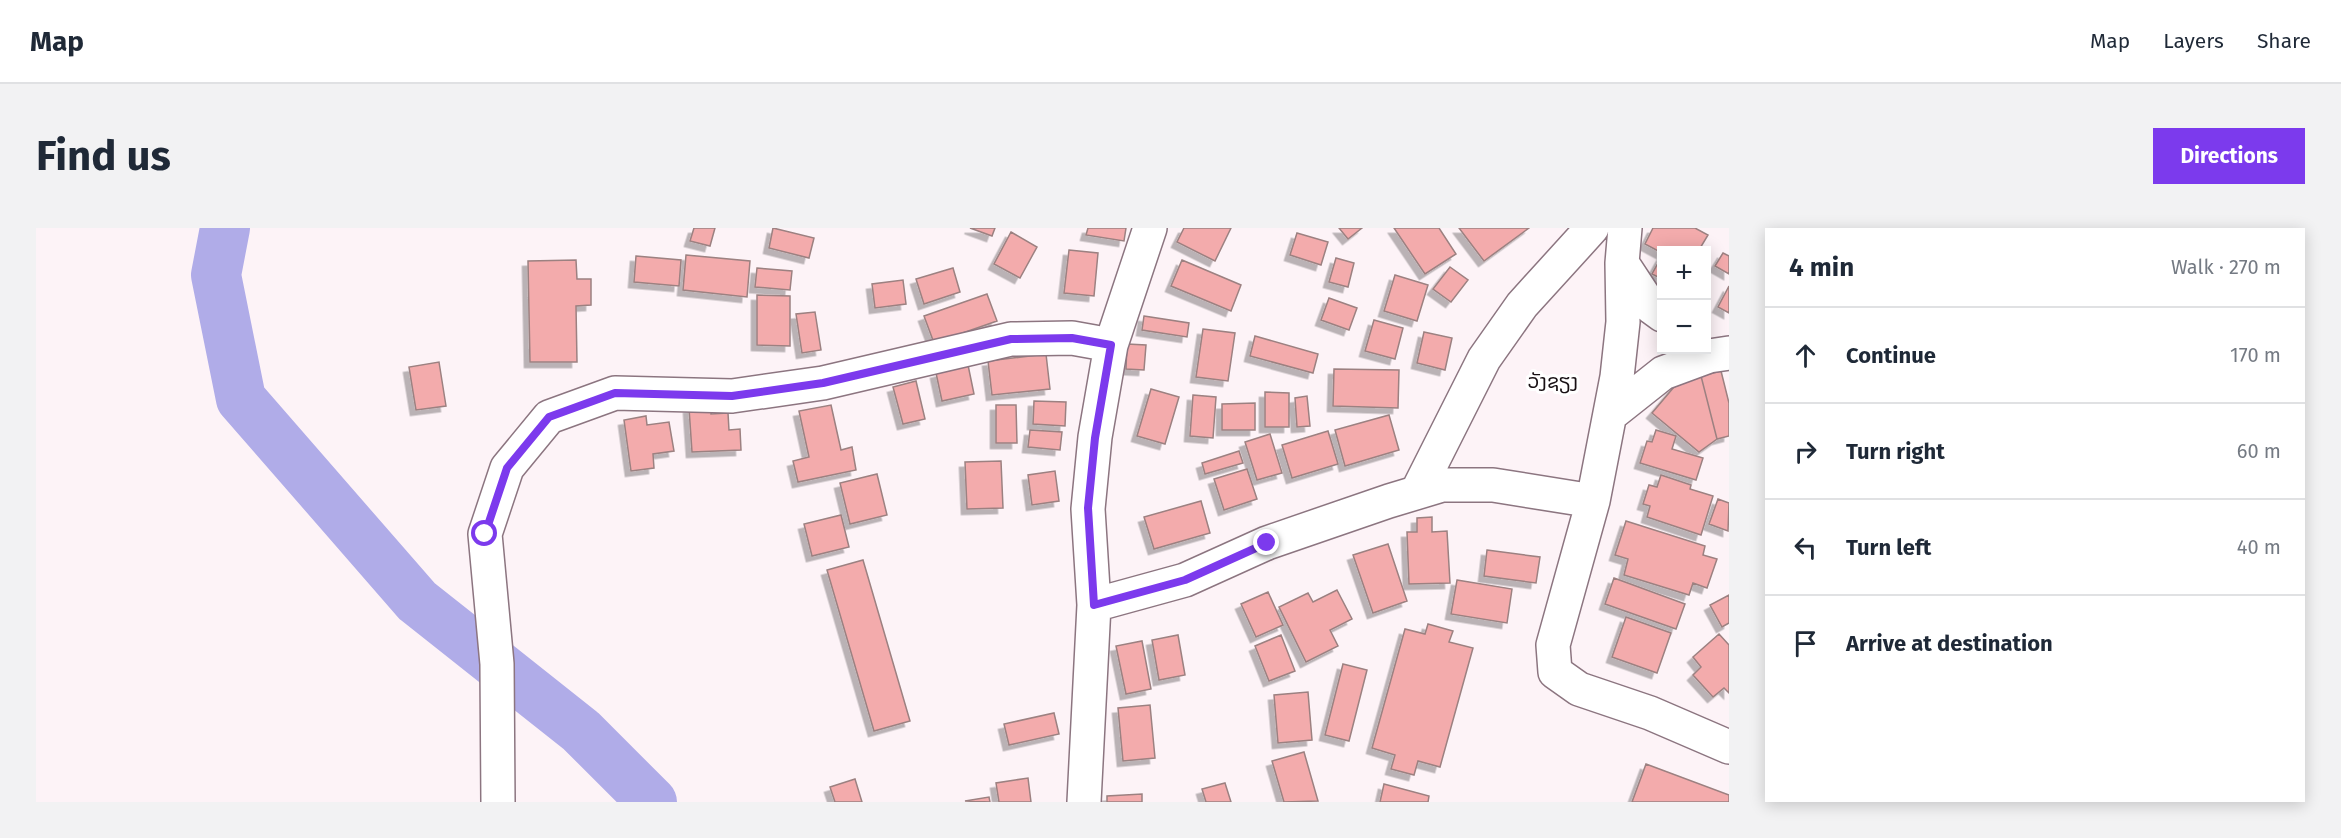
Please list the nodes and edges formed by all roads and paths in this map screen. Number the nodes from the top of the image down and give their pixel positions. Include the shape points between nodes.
1 (1150, 228) edge
2 (1592, 228) edge
3 (1625, 228) edge
4 (1622, 263) junction
5 (1657, 311) edge
6 (1711, 339) edge
7 (1111, 345) junction
8 (1729, 345) edge
9 (1729, 353) edge
10 (1610, 415) junction
11 (1417, 492) junction
12 (1593, 501) junction
13 (1094, 605) junction
14 (1729, 747) edge
15 (498, 802) edge
16 (1084, 802) edge

1 - 7 street
2 - 11 street via 1522,305 1484,359
3 - 4 street
4 - 5 street
4 - 10 street via 1623,322
6 - 8 street
7 - 13 street via 1088,508
7 - 15 street via 1072,338 1011,339 823,383 732,396 615,393 549,417 507,468 485,534 497,664
9 - 10 street via 1663,373
10 - 12 street
11 - 12 street via 1442,485 1493,485
11 - 13 street via 1267,543 1185,580
12 - 14 street via 1553,645 1555,672 1579,689 1650,713
13 - 16 street

